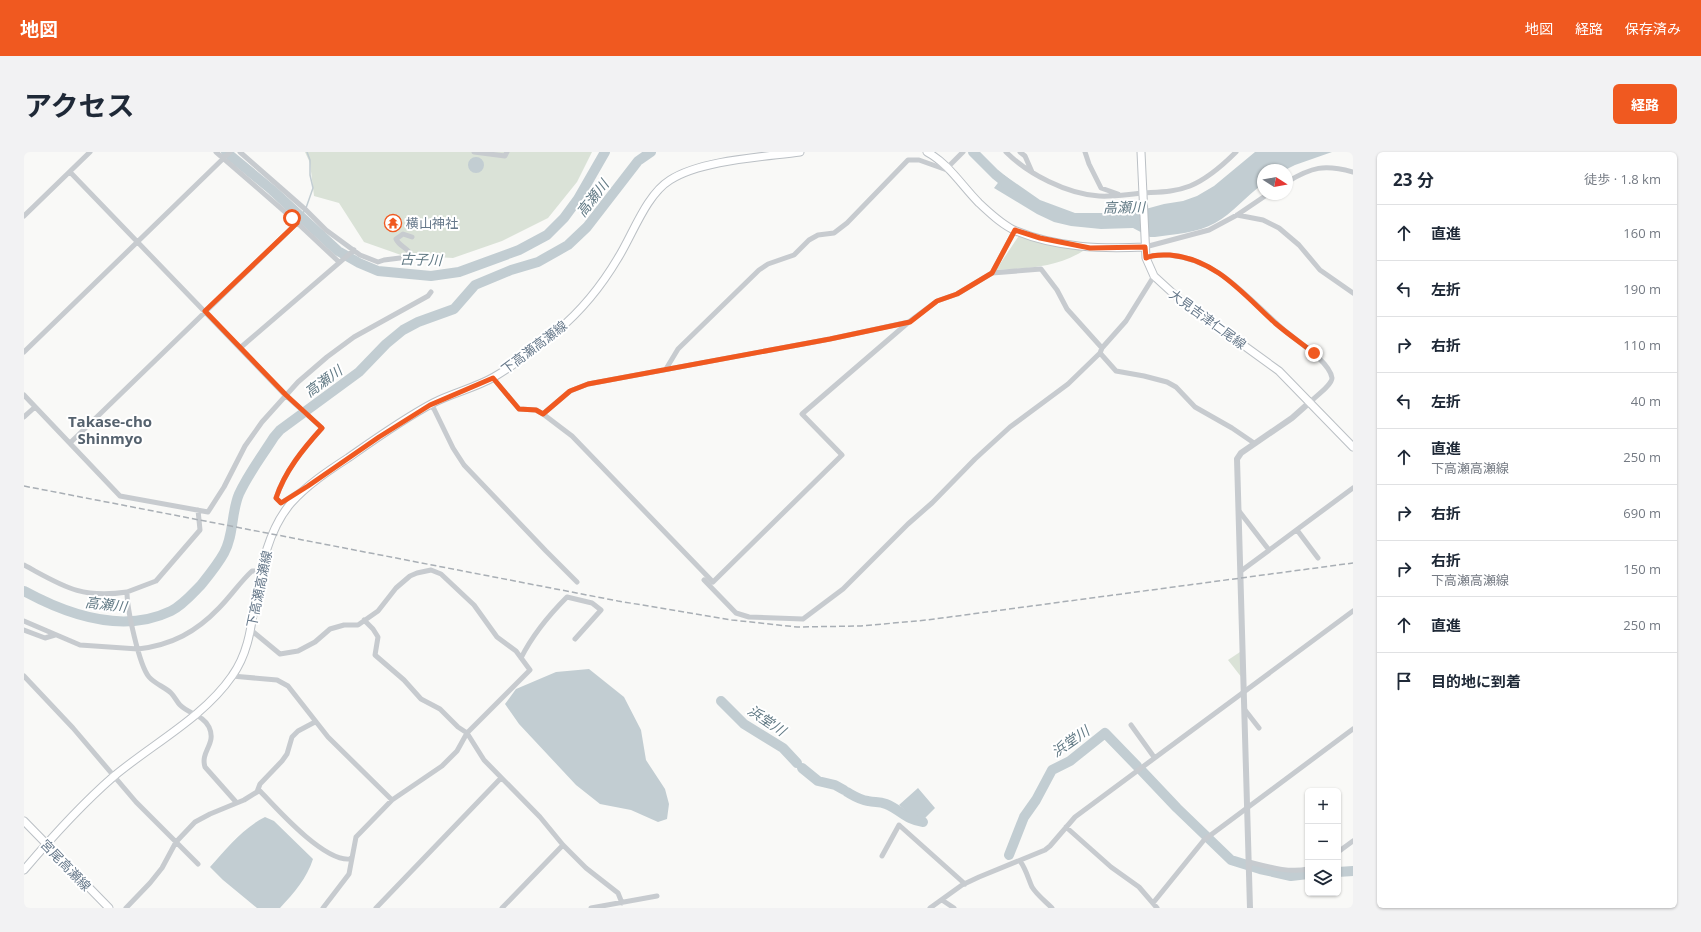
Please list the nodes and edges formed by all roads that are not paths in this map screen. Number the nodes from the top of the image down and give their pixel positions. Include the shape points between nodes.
1 (90, 152) edge
2 (216, 152) edge
3 (230, 152) edge
4 (240, 152) edge
5 (474, 152) edge
6 (507, 152) edge
7 (800, 152) edge
8 (928, 152) edge
9 (963, 152) edge
10 (1006, 152) edge
11 (1020, 152) edge
12 (1085, 152) edge
13 (1141, 152) edge
14 (1236, 152) edge
15 (224, 159) junction
16 (948, 167) junction
17 (70, 172) junction
18 (1032, 172) junction
19 (1353, 172) edge
20 (1293, 179) edge
21 (1143, 193) junction
22 (1121, 195) junction
23 (1259, 200) edge
24 (1237, 215) junction
25 (24, 216) edge
26 (297, 223) junction
27 (1015, 230) junction
28 (412, 237) dead end
29 (138, 242) junction
30 (1145, 247) junction
31 (354, 250) junction
32 (1146, 258) junction
33 (340, 261) junction
34 (992, 273) junction
35 (1154, 276) junction
36 (431, 292) dead end
37 (1353, 293) edge
38 (205, 311) junction
39 (910, 322) junction
40 (240, 348) junction
41 (1101, 351) junction
42 (24, 352) edge
43 (666, 369) junction
44 (493, 378) junction
45 (24, 395) edge
46 (287, 396) junction
47 (1310, 402) junction
48 (430, 405) junction
49 (35, 407) junction
50 (543, 414) junction
51 (24, 417) edge
52 (70, 443) junction
53 (1254, 443) junction
54 (1353, 447) edge
55 (308, 486) junction
56 (1353, 488) edge
57 (198, 510) junction
58 (1239, 511) junction
59 (1297, 530) junction
60 (1269, 550) junction
61 (1318, 558) dead end
62 (24, 565) edge
63 (261, 571) junction
64 (1241, 571) junction
65 (704, 580) dead end
66 (577, 582) dead end
67 (127, 594) junction
68 (1353, 611) edge
69 (364, 620) junction
70 (24, 621) edge
71 (24, 630) edge
72 (251, 630) junction
73 (55, 635) junction
74 (576, 639) dead end
75 (138, 649) junction
76 (521, 658) junction
77 (24, 676) edge
78 (232, 676) junction
79 (1245, 691) junction
80 (1245, 710) junction
81 (195, 714) junction
82 (315, 722) junction
83 (1131, 725) dead end
84 (1259, 728) dead end
85 (1353, 729) edge
86 (467, 733) junction
87 (1154, 758) junction
88 (114, 777) junction
89 (502, 778) junction
90 (257, 792) junction
91 (392, 800) junction
92 (236, 802) junction
93 (1247, 808) junction
94 (24, 821) edge
95 (1066, 827) junction
96 (1353, 841) edge
97 (176, 842) junction
98 (46, 844) junction
99 (563, 845) junction
100 (1341, 850) edge
101 (882, 856) dead end
102 (352, 857) junction
103 (1020, 861) junction
104 (198, 864) dead end
105 (1249, 865) junction
106 (24, 870) edge
107 (1305, 870) edge
108 (965, 884) junction
109 (657, 896) dead end
110 (942, 900) junction
111 (622, 903) junction
112 (1153, 903) junction
113 (109, 908) edge
114 (126, 908) edge
115 (323, 908) edge
116 (376, 908) edge
117 (502, 908) edge
118 (591, 908) edge
119 (930, 908) edge
120 (954, 908) edge
121 (1052, 908) edge
122 (1156, 908) edge
123 (1250, 908) edge

1 - 17 street
2 - 15 street
3 - 15 street
4 - 31 street via 326,230
5 - 6 street via 505,156
7 - 44 main road, 下高瀬高瀬線 via 714,164 686,171 669,180 649,202 616,262 588,301 555,333
8 - 16 main road
9 - 16 street
10 - 18 street
11 - 18 street via 1025,156
12 - 22 street via 1101,188
13 - 21 main road, 大見吉津仁尾線
14 - 21 street via 1215,171 1188,187
15 - 26 street
15 - 29 street
16 - 27 main road via 978,202
16 - 43 street via 947,170 919,160 908,160 847,223 834,233 818,235 794,255 759,270 678,349
17 - 25 street
17 - 29 street
18 - 22 street via 1083,194
19 - 20 street via 1330,167 1308,170
21 - 22 street
21 - 30 main road, 大見吉津仁尾線
23 - 24 street
24 - 30 street via 1210,230
24 - 37 street via 1263,220 1279,228 1299,245 1320,270
26 - 33 street
26 - 38 street
27 - 30 main road via 1048,240 1090,248
27 - 34 street
28 - 31 street via 403,234 396,239 410,252 408,257 378,262
29 - 38 street
29 - 42 street
30 - 32 main road, 大見吉津仁尾線
31 - 33 street
32 - 35 main road, 大見吉津仁尾線
32 - 47 street via 1155,255 1176,256 1194,260 1215,270 1314,353 1332,378 1330,385
33 - 40 street
34 - 39 street via 957,294 937,301
34 - 41 street via 1041,269 1067,309
35 - 41 street via 1126,321
35 - 47 main road, 大見吉津仁尾線 via 1177,296 1279,371
36 - 46 street via 354,336 323,360
38 - 40 street
38 - 52 street
39 - 43 street
39 - 50 street via 802,414 842,456 713,582 572,436
40 - 46 street
41 - 53 street via 1116,371 1167,382 1176,387 1195,407
41 - 65 street via 1068,384 1010,427 975,459 843,589 803,619 749,617 736,614
43 - 50 street via 582,386 570,391
44 - 48 main road, 下高瀬高瀬線
44 - 50 street via 519,409 536,410
45 - 49 street
46 - 55 street via 322,428 285,475 276,498 281,503
46 - 57 street via 245,446 208,512
47 - 53 street via 1292,418
47 - 54 main road, 大見吉津仁尾線
48 - 55 main road, 下高瀬高瀬線
48 - 66 street via 464,464
49 - 51 street
49 - 52 street
52 - 57 street via 120,496
53 - 58 street via 1237,459
55 - 63 main road, 下高瀬高瀬線 via 290,504 279,521
56 - 59 street
57 - 67 street via 200,530 156,581
58 - 60 street
58 - 64 street
59 - 60 street
59 - 61 street
60 - 64 street
62 - 67 street via 74,590 93,594
63 - 72 main road, 下高瀬高瀬線
63 - 75 street via 252,570 219,608 193,631 176,640
64 - 79 street
67 - 75 street
68 - 79 street
69 - 72 street via 358,625 330,629 315,642 298,651 280,654
69 - 76 street via 378,611 396,588 410,576 431,570 441,574 474,605 497,637
69 - 86 street via 378,637 375,655 421,699 440,709
70 - 73 street
71 - 73 street via 45,638
72 - 78 main road, 下高瀬高瀬線 via 243,657
73 - 75 street via 80,645
74 - 76 street via 601,610 592,603 567,597 544,621
75 - 81 street via 143,667 150,678 171,693 181,706
76 - 86 street via 530,670
77 - 88 street
78 - 81 main road, 下高瀬高瀬線
78 - 82 street via 277,680 288,686
79 - 80 street
79 - 87 street
80 - 84 street
80 - 93 street
81 - 88 main road, 下高瀬高瀬線
81 - 92 street via 205,722 212,736 203,761 205,767
82 - 90 street via 292,737 287,754 260,784
82 - 91 street
83 - 87 street
85 - 93 street
86 - 89 street via 484,760
86 - 91 street via 457,751 447,761
87 - 95 street via 1075,817
88 - 97 street
88 - 98 main road, 下高瀬高瀬線
89 - 99 street
89 - 116 street
90 - 92 street
90 - 102 street via 260,791 324,851 346,860
91 - 102 street via 356,837
92 - 97 street via 196,822
93 - 105 street
93 - 112 street via 1206,838
94 - 98 main road, 宮尾高瀬線
95 - 103 street via 1045,850
95 - 112 street via 1111,867 1139,887
96 - 100 street
97 - 104 street
97 - 114 street via 158,873
98 - 106 main road, 下高瀬高瀬線
98 - 113 main road, 宮尾高瀬線
99 - 111 street via 586,868 618,893
99 - 117 street
101 - 108 street via 899,825
102 - 115 street via 349,874
103 - 108 street
103 - 121 street via 1037,894
105 - 107 street via 1297,871
105 - 123 street
108 - 110 street
109 - 111 street
110 - 119 street
110 - 120 street
111 - 118 street
112 - 122 street

